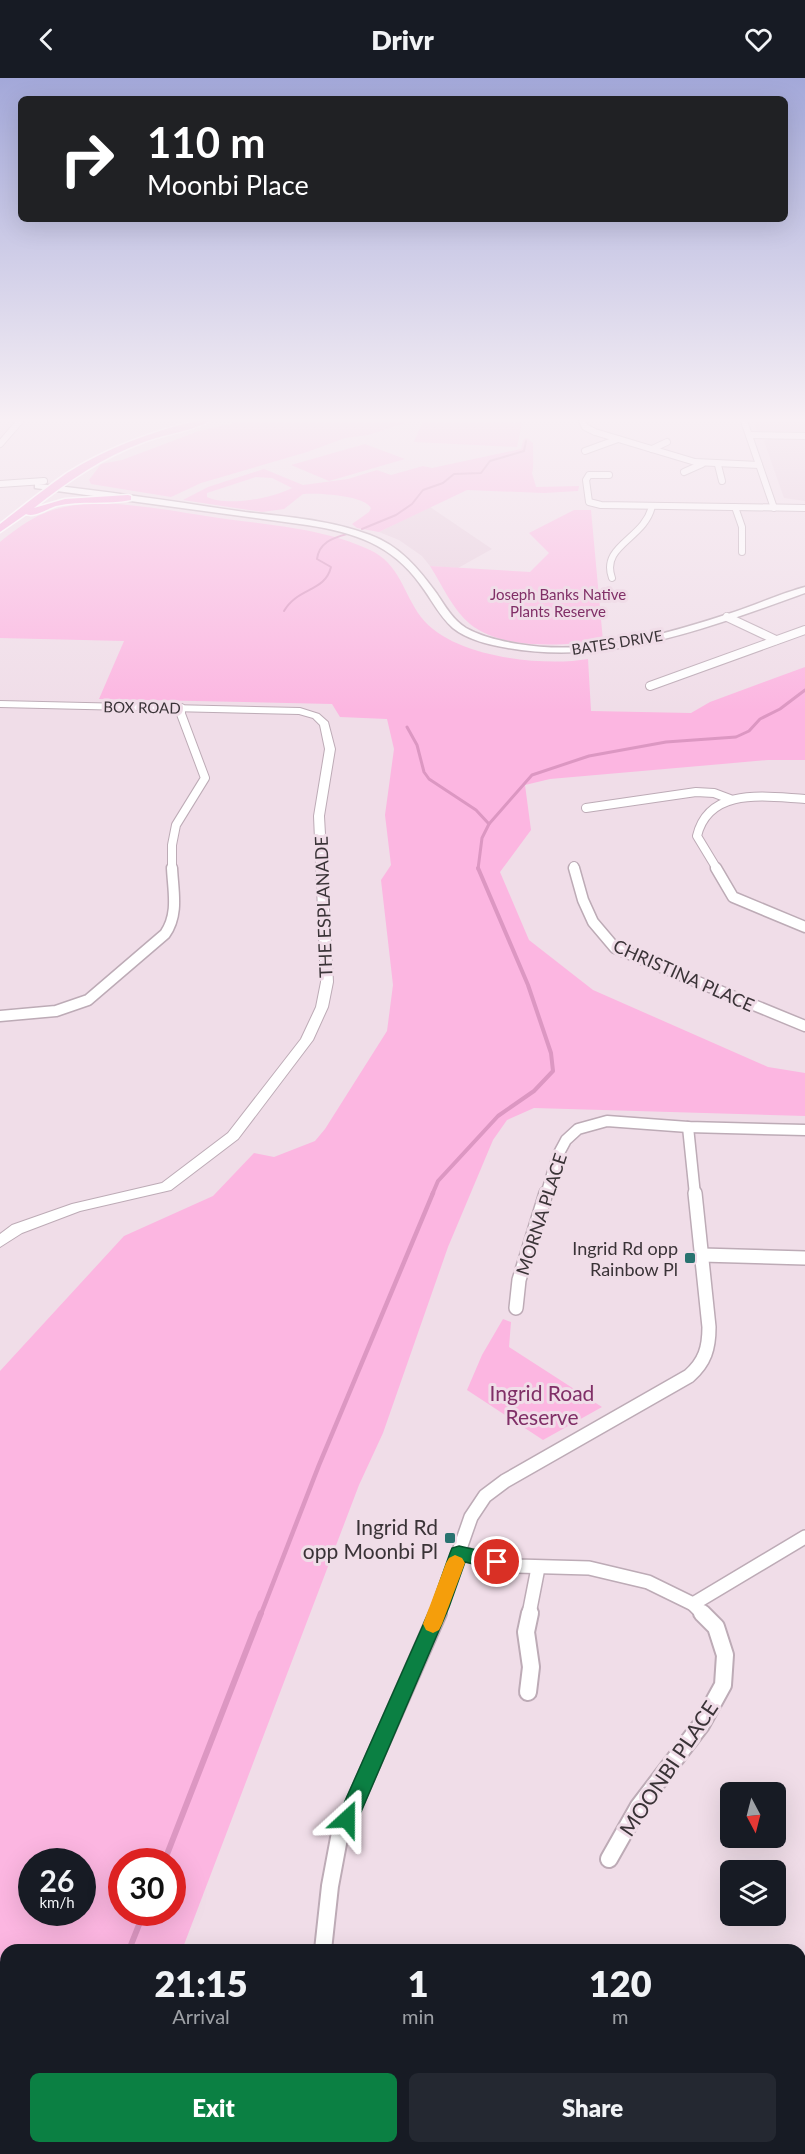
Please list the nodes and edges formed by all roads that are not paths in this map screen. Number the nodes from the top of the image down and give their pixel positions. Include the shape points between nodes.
1 (270, 518) edge
2 (650, 518) edge
3 (739, 518) edge
4 (742, 552) dead end
5 (612, 578) dead end
6 (805, 590) edge
7 (727, 617) junction
8 (805, 630) edge
9 (776, 640) junction
10 (650, 686) dead end
11 (0, 704) edge
12 (181, 708) junction
13 (283, 709) joint
14 (730, 799) junction
15 (805, 800) edge
16 (586, 807) dead end
17 (574, 866) dead end
18 (805, 927) edge
19 (0, 1016) edge
20 (805, 1026) edge
21 (688, 1127) junction
22 (805, 1130) edge
23 (0, 1242) edge
24 (702, 1254) junction
25 (805, 1258) edge
26 (516, 1308) dead end
27 (805, 1537) edge
28 (459, 1553) junction
29 (538, 1568) junction
30 (693, 1604) junction
31 (528, 1692) dead end
32 (609, 1859) dead end
33 (324, 1944) edge

1 - 7 main road, BATES DRIVE via 353,532 397,550 459,628 510,646 555,651 601,648
2 - 5 street via 610,556 608,571
3 - 4 street
6 - 7 main road, BATES DRIVE
7 - 9 street
8 - 9 street
9 - 10 street
11 - 12 street, BOX ROAD
12 - 13 street, BOX ROAD
12 - 19 street via 205,778 176,825 172,840 172,924 157,942 78,1006 48,1013
13 - 23 street, THE ESPLANADE via 308,713 321,720 328,729 330,749 319,816 327,982 312,1030 233,1136 166,1187 77,1207 17,1229
14 - 15 street via 751,796
14 - 16 street via 696,792
14 - 18 street via 700,826 698,841 733,897
17 - 20 street, CHRISTINA PLACE via 580,892 598,930 615,948
21 - 22 street, MORNA PLACE
21 - 24 street
21 - 26 street, MORNA PLACE via 607,1121 587,1125 572,1134 558,1155 519,1280
24 - 25 street
24 - 28 street via 709,1342 698,1369 495,1488 471,1517
27 - 30 street
28 - 29 street, MOONBI PLACE
28 - 33 street via 440,1607 339,1838
29 - 30 street, MOONBI PLACE via 589,1568 648,1582
29 - 31 street via 526,1632 531,1666
30 - 32 street, MOONBI PLACE via 716,1628 725,1655 723,1685 701,1725 639,1806

